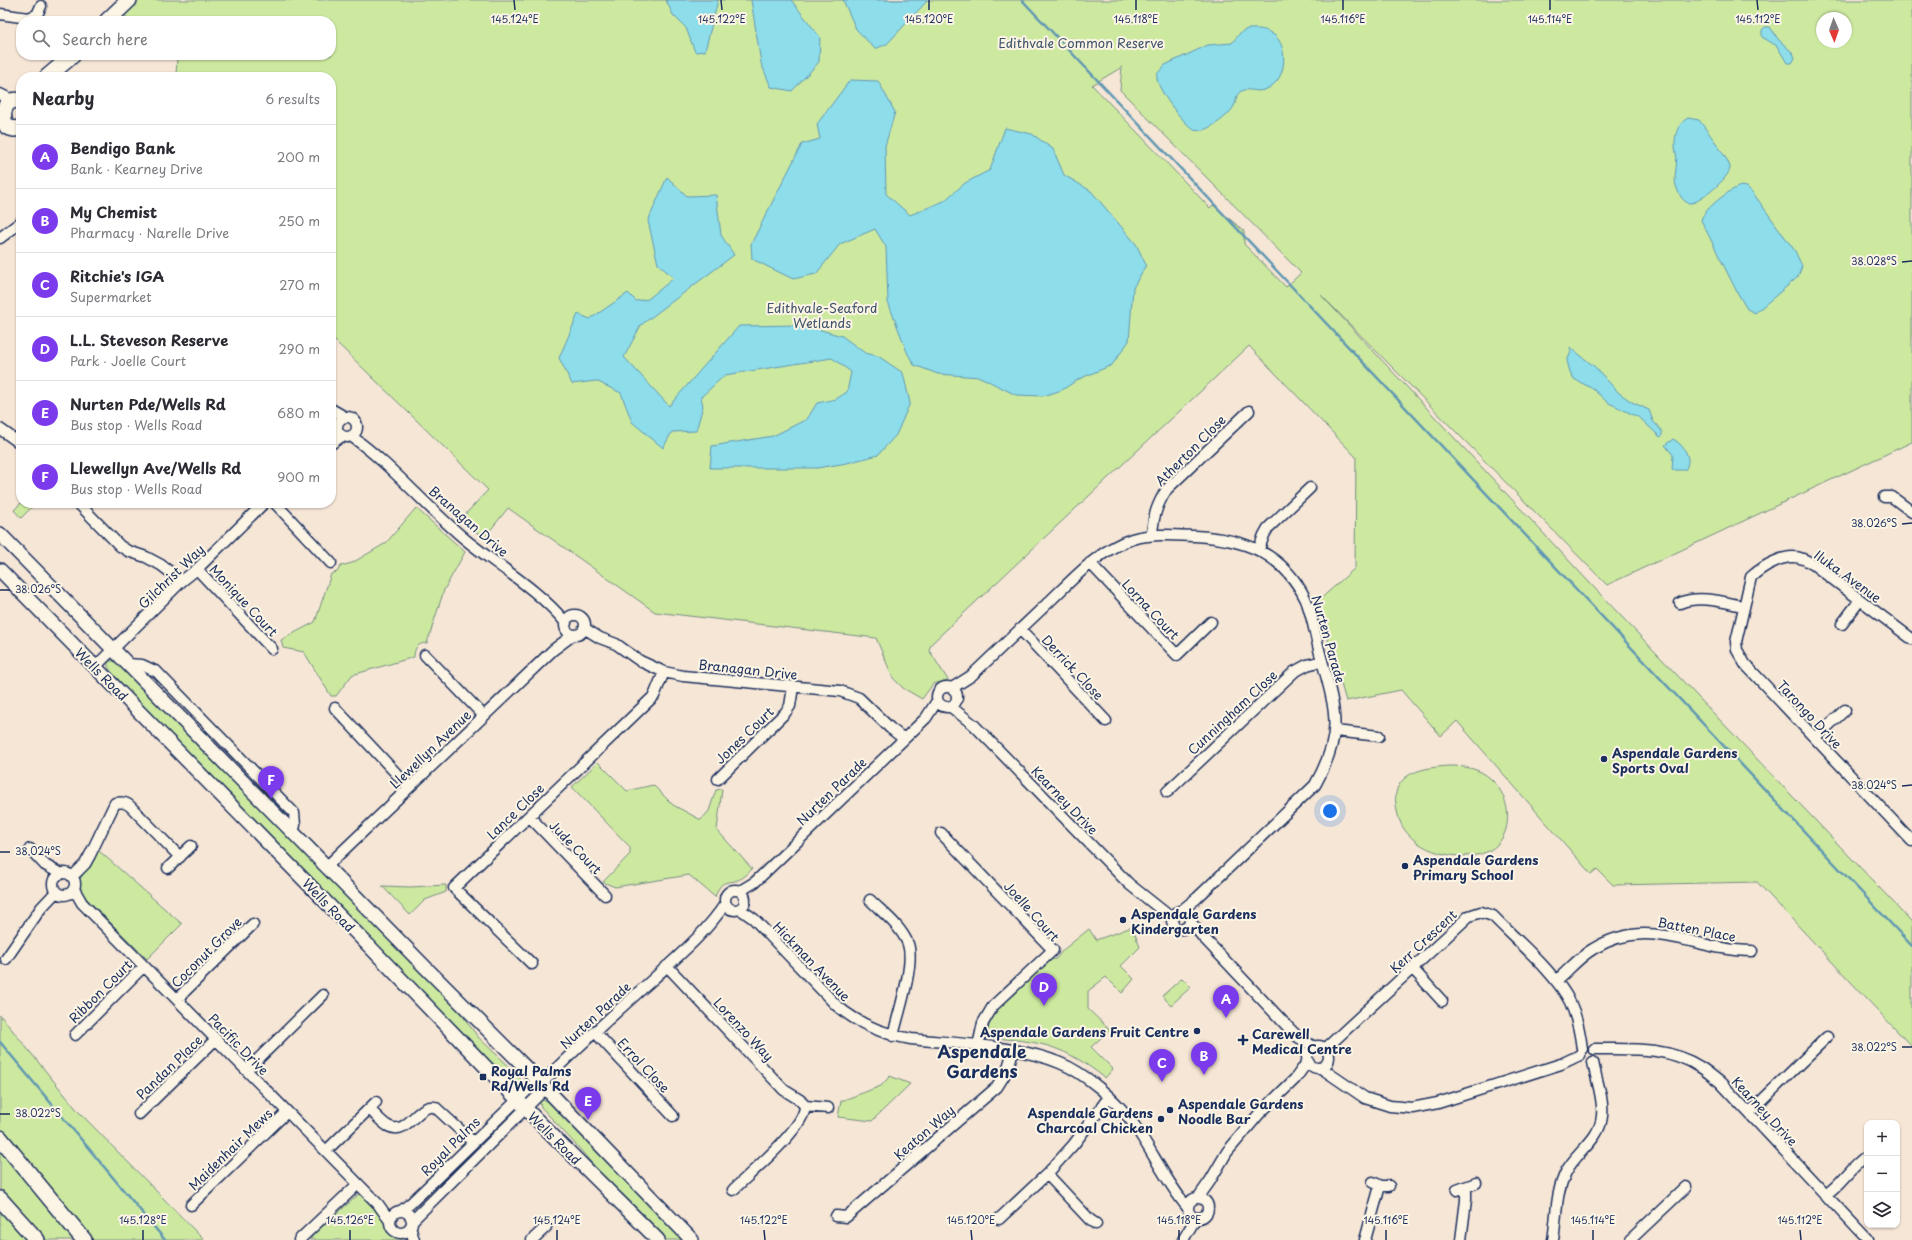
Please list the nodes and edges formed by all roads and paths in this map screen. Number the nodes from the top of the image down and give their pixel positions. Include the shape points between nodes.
1 (129, 0) edge
2 (41, 6) dead end
3 (0, 14) edge
4 (16, 16) edge
5 (35, 16) edge
6 (112, 16) edge
7 (64, 66) edge
8 (55, 72) edge
9 (8, 105) edge
10 (15, 130) edge
11 (16, 226) edge
12 (0, 238) edge
13 (1249, 411) dead end
14 (336, 416) edge
15 (336, 419) edge
16 (0, 429) edge
17 (345, 429) junction
18 (336, 436) edge
19 (336, 439) edge
20 (16, 440) edge
21 (1310, 488) dead end
22 (1884, 496) dead end
23 (83, 508) edge
24 (259, 508) edge
25 (280, 508) edge
26 (1912, 512) edge
27 (0, 534) edge
28 (1152, 535) junction
29 (1259, 549) junction
30 (331, 563) dead end
31 (1090, 563) junction
32 (197, 569) junction
33 (0, 570) edge
34 (182, 581) junction
35 (1748, 585) joint
36 (1860, 600) junction
37 (1680, 603) dead end
38 (1743, 606) junction
39 (1211, 622) dead end
40 (1842, 624) dead end
41 (573, 628) junction
42 (1020, 629) junction
43 (1912, 639) edge
44 (272, 649) dead end
45 (113, 650) junction
46 (425, 655) dead end
47 (1322, 661) junction
48 (95, 667) junction
49 (664, 672) junction
50 (793, 687) junction
51 (950, 700) junction
52 (335, 708) dead end
53 (1845, 710) dead end
54 (484, 716) junction
55 (1106, 722) dead end
56 (1335, 731) junction
57 (1379, 736) dead end
58 (1815, 738) junction
59 (902, 741) junction
60 (718, 779) dead end
61 (409, 787) junction
62 (1167, 792) dead end
63 (529, 816) junction
64 (941, 833) dead end
65 (1912, 841) edge
66 (191, 846) dead end
67 (30, 849) dead end
68 (180, 857) junction
69 (326, 867) junction
70 (168, 868) dead end
71 (57, 877) junction
72 (72, 877) junction
73 (56, 892) junction
74 (70, 892) junction
75 (605, 895) dead end
76 (870, 900) dead end
77 (738, 903) junction
78 (1182, 917) junction
79 (253, 924) dead end
80 (1752, 951) dead end
81 (6, 959) dead end
82 (532, 964) dead end
83 (144, 966) junction
84 (667, 966) junction
85 (1413, 969) junction
86 (1556, 981) junction
87 (323, 995) dead end
88 (177, 999) junction
89 (1442, 1001) dead end
90 (595, 1032) junction
91 (75, 1035) dead end
92 (893, 1036) junction
93 (1827, 1037) dead end
94 (216, 1039) junction
95 (978, 1046) junction
96 (1013, 1051) junction
97 (1588, 1056) junction
98 (1318, 1058) junction
99 (247, 1070) junction
100 (543, 1083) junction
101 (1108, 1096) junction
102 (521, 1104) junction
103 (805, 1106) junction
104 (828, 1108) dead end
105 (287, 1112) junction
106 (1749, 1113) junction
107 (139, 1114) dead end
108 (674, 1116) dead end
109 (0, 1138) edge
110 (473, 1142) junction
111 (326, 1151) junction
112 (0, 1152) edge
113 (1864, 1158) edge
114 (443, 1172) junction
115 (1047, 1174) junction
116 (452, 1181) junction
117 (1476, 1183) dead end
118 (358, 1184) junction
119 (1381, 1185) dead end
120 (1686, 1187) dead end
121 (732, 1190) dead end
122 (1824, 1195) junction
123 (3, 1203) edge
124 (378, 1204) junction
125 (191, 1205) dead end
126 (1195, 1207) junction
127 (398, 1211) junction
128 (836, 1216) dead end
129 (999, 1219) dead end
130 (390, 1221) junction
131 (411, 1224) junction
132 (1096, 1224) dead end
133 (546, 1227) dead end
134 (400, 1233) junction
135 (1184, 1238) edge
136 (37, 1240) edge
137 (84, 1240) edge
138 (299, 1240) edge
139 (413, 1240) edge
140 (532, 1240) edge
141 (658, 1240) edge
142 (692, 1240) edge
143 (1365, 1240) edge
144 (1461, 1240) edge
145 (1553, 1240) edge
146 (1630, 1240) edge
147 (1868, 1240) edge

1 - 6 highway
2 - 5 street
3 - 4 street
7 - 8 highway
9 - 10 highway via 4,124
11 - 12 street
13 - 28 street, Atherton Close via 1159,500
14 - 17 street, Branagan Drive
15 - 17 street, Branagan Drive
16 - 20 street
17 - 18 street
17 - 19 street
17 - 41 street, Branagan Drive via 466,540 553,607
21 - 29 street via 1268,528
22 - 26 street via 1892,497
23 - 34 street via 128,552 161,565
24 - 32 street, Gilchrist Way
25 - 30 street
27 - 45 main road, Wells Road
28 - 29 street, Nurten Parade via 1228,539
28 - 31 street, Nurten Parade via 1117,545
29 - 47 street, Nurten Parade via 1289,573 1306,599
31 - 39 street, Lorna Court via 1177,655
31 - 42 street, Nurten Parade
32 - 34 street, Gilchrist Way
32 - 44 street, Monique Court
33 - 48 main road, Wells Road
34 - 45 street, Gilchrist Way
35 - 36 street, Iluka Avenue via 1756,572 1792,557 1814,565
35 - 38 street, Tarongo Drive
36 - 40 street
36 - 43 street, Iluka Avenue
37 - 38 street via 1702,599
38 - 58 street, Tarongo Drive via 1736,642 1741,656
41 - 49 street, Branagan Drive via 616,644 640,661
41 - 54 street, Llewellyn Avenue
42 - 51 street, Nurten Parade
42 - 55 street, Derrick Close
45 - 48 street, Gilchrist Way
45 - 69 main road, Wells Road
46 - 54 street
47 - 56 street, Nurten Parade via 1334,706
47 - 62 street, Cunningham Close via 1294,672
48 - 102 main road, Wells Road
49 - 50 street, Branagan Drive
49 - 63 street, Lance Close via 654,696
50 - 59 street, Branagan Drive via 840,691 859,698
50 - 60 street, Jones Court via 790,706 785,713
51 - 59 street, Nurten Parade
51 - 78 street, Kearney Drive via 1129,884 1147,898
52 - 61 street
53 - 58 street
54 - 61 street, Llewellyn Avenue
56 - 57 street
56 - 78 street, Nurten Parade via 1326,766 1315,785 1197,898
58 - 65 street, Tarongo Drive
59 - 77 street, Nurten Parade via 754,882
61 - 69 street, Llewellyn Avenue
63 - 75 street, Jude Court
63 - 82 street, Lance Close via 454,888
64 - 95 street, Joelle Court via 1052,950 993,1006 983,1023
66 - 68 street
67 - 71 street
68 - 70 street
68 - 72 street via 131,807 120,802 115,804 85,864
69 - 100 main road, Wells Road
71 - 72 street via 67,874
71 - 73 street via 53,887
72 - 74 street via 75,883
73 - 74 street via 61,895
73 - 81 street via 41,908
74 - 83 street, Pacific Drive
76 - 92 street via 897,926 908,945 910,964
77 - 84 street, Nurten Parade via 716,918
77 - 92 street, Hickman Avenue via 836,1005 869,1027
78 - 98 street, Kearney Drive
79 - 88 street, Coconut Grove
80 - 86 street, Batten Place via 1727,950 1650,933 1630,934 1610,940 1592,950
83 - 88 street, Pacific Drive
83 - 91 street, Ribbon Court
84 - 90 street, Nurten Parade
84 - 103 street, Lorenzo Way via 779,1085
85 - 86 street, Kerr Crescent via 1469,916 1481,912 1493,916
85 - 89 street
85 - 98 street, Kerr Crescent
86 - 97 street, Kerr Crescent via 1570,1001
87 - 99 street
88 - 94 street, Pacific Drive
90 - 100 street, Nurten Parade
90 - 108 street, Errol Close
92 - 95 street, Hickman Avenue
93 - 106 street
94 - 99 street, Pacific Drive
94 - 107 street, Pandan Place
95 - 96 street, Hickman Avenue
96 - 101 street, Hickman Avenue via 1029,1053 1062,1064
96 - 128 street, Keaton Way via 1007,1071 997,1087 846,1217
97 - 98 street, Kearney Drive via 1438,1103 1412,1108 1399,1108 1365,1098 1342,1083
97 - 106 street, Kearney Drive via 1616,1049 1647,1049 1682,1058 1700,1067 1720,1082
97 - 145 street, Kerr Crescent via 1601,1099 1601,1121 1596,1134 1570,1166 1562,1182 1556,1206
98 - 126 street, Kerr Crescent via 1259,1114 1227,1152
99 - 105 street, Pacific Drive
100 - 102 street, Nurten Parade
100 - 142 main road, Wells Road
101 - 115 street via 1074,1144
101 - 126 street, Hickman Avenue via 1131,1121 1174,1187
102 - 110 street, Royal Palms
102 - 116 street, Royal Palms
102 - 141 main road, Wells Road
103 - 104 street
103 - 121 street via 793,1131
105 - 111 street, Pacific Drive
105 - 125 street, Maidenhair Mews
106 - 122 street, Kearney Drive
109 - 137 highway
110 - 111 street via 435,1108 425,1108 400,1128 387,1126 373,1106
110 - 114 street, Royal Palms
111 - 118 street, Pacific Drive
112 - 137 highway
113 - 122 street via 1833,1190
114 - 116 street
114 - 127 street, Royal Palms via 411,1203
115 - 129 street
115 - 132 street
116 - 131 street, Royal Palms
117 - 144 street via 1461,1189 1466,1200
118 - 124 street, Pacific Drive
118 - 138 street
119 - 143 street
120 - 146 street
122 - 147 street, Kearney Drive
123 - 136 highway
124 - 127 street, Pacific Drive
124 - 130 street, Pacific Drive
126 - 135 street, Kerr Crescent
127 - 130 street
127 - 131 street via 410,1215
130 - 134 street via 394,1230
131 - 134 street via 406,1231
131 - 139 street
133 - 140 street
134 - 139 street

